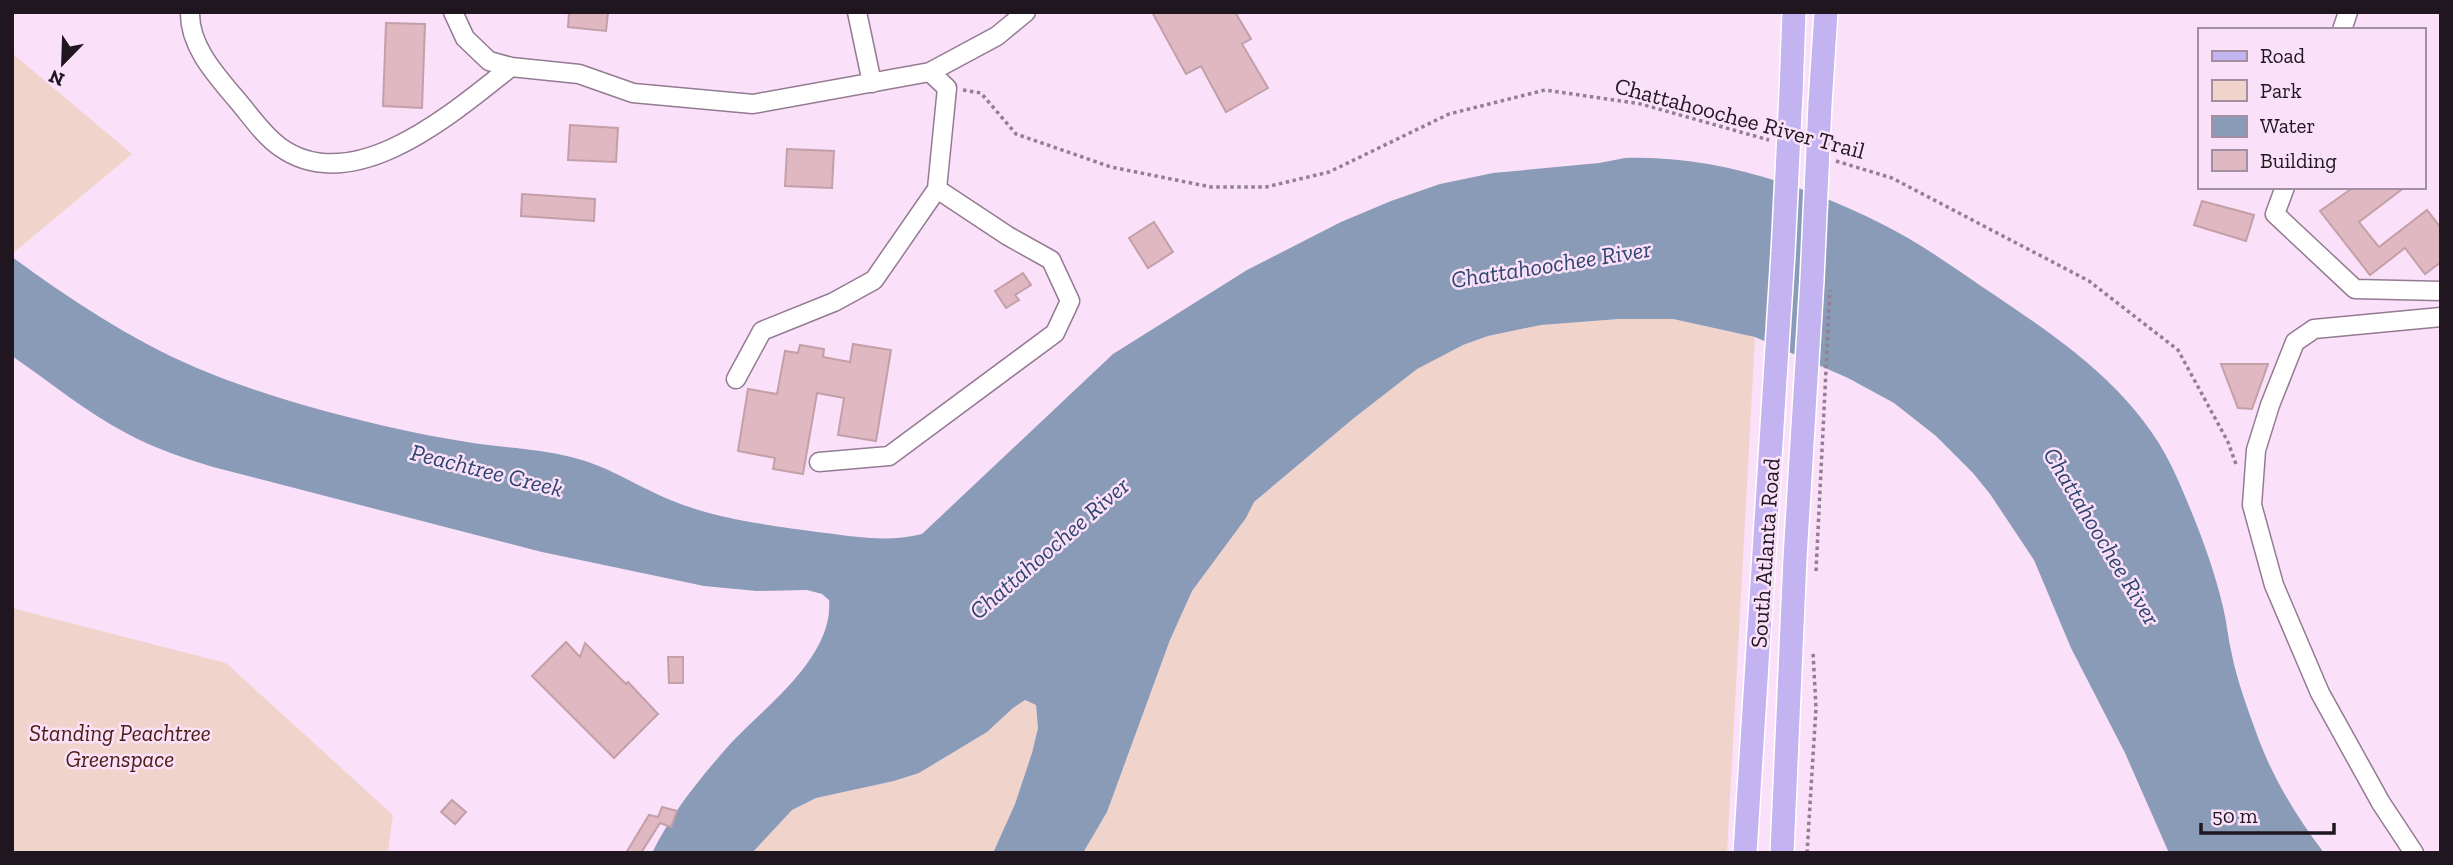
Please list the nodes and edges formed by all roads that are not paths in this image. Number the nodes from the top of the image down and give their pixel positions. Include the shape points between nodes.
1 (190, 12) edge
2 (453, 12) edge
3 (857, 12) edge
4 (1026, 12) edge
5 (1794, 12) edge
6 (1826, 12) edge
7 (511, 67) junction
8 (930, 72) junction
9 (872, 83) junction
10 (937, 188) junction
11 (2284, 189) edge
12 (2441, 291) edge
13 (2441, 317) edge
14 (736, 379) dead end
15 (819, 462) dead end
16 (1745, 853) edge
17 (1782, 853) edge
18 (2414, 853) edge

1 - 7 street via 199,49 258,125 280,147 332,165 401,144 455,111
2 - 7 street via 475,50 489,61
3 - 9 street
4 - 8 street via 997,36
5 - 16 main road, South Atlanta Road, bridge
6 - 17 main road, South Atlanta Road, bridge via 1820,104 1821,279 1795,558
7 - 9 street via 579,74 633,93 753,104
8 - 9 street
8 - 10 street via 947,88
10 - 14 street via 874,280 762,331
10 - 15 street via 1051,260 1070,301 1055,333 888,456
11 - 12 street via 2275,214 2355,289
13 - 18 street via 2315,329 2295,342 2256,450 2252,505 2274,585 2320,693

